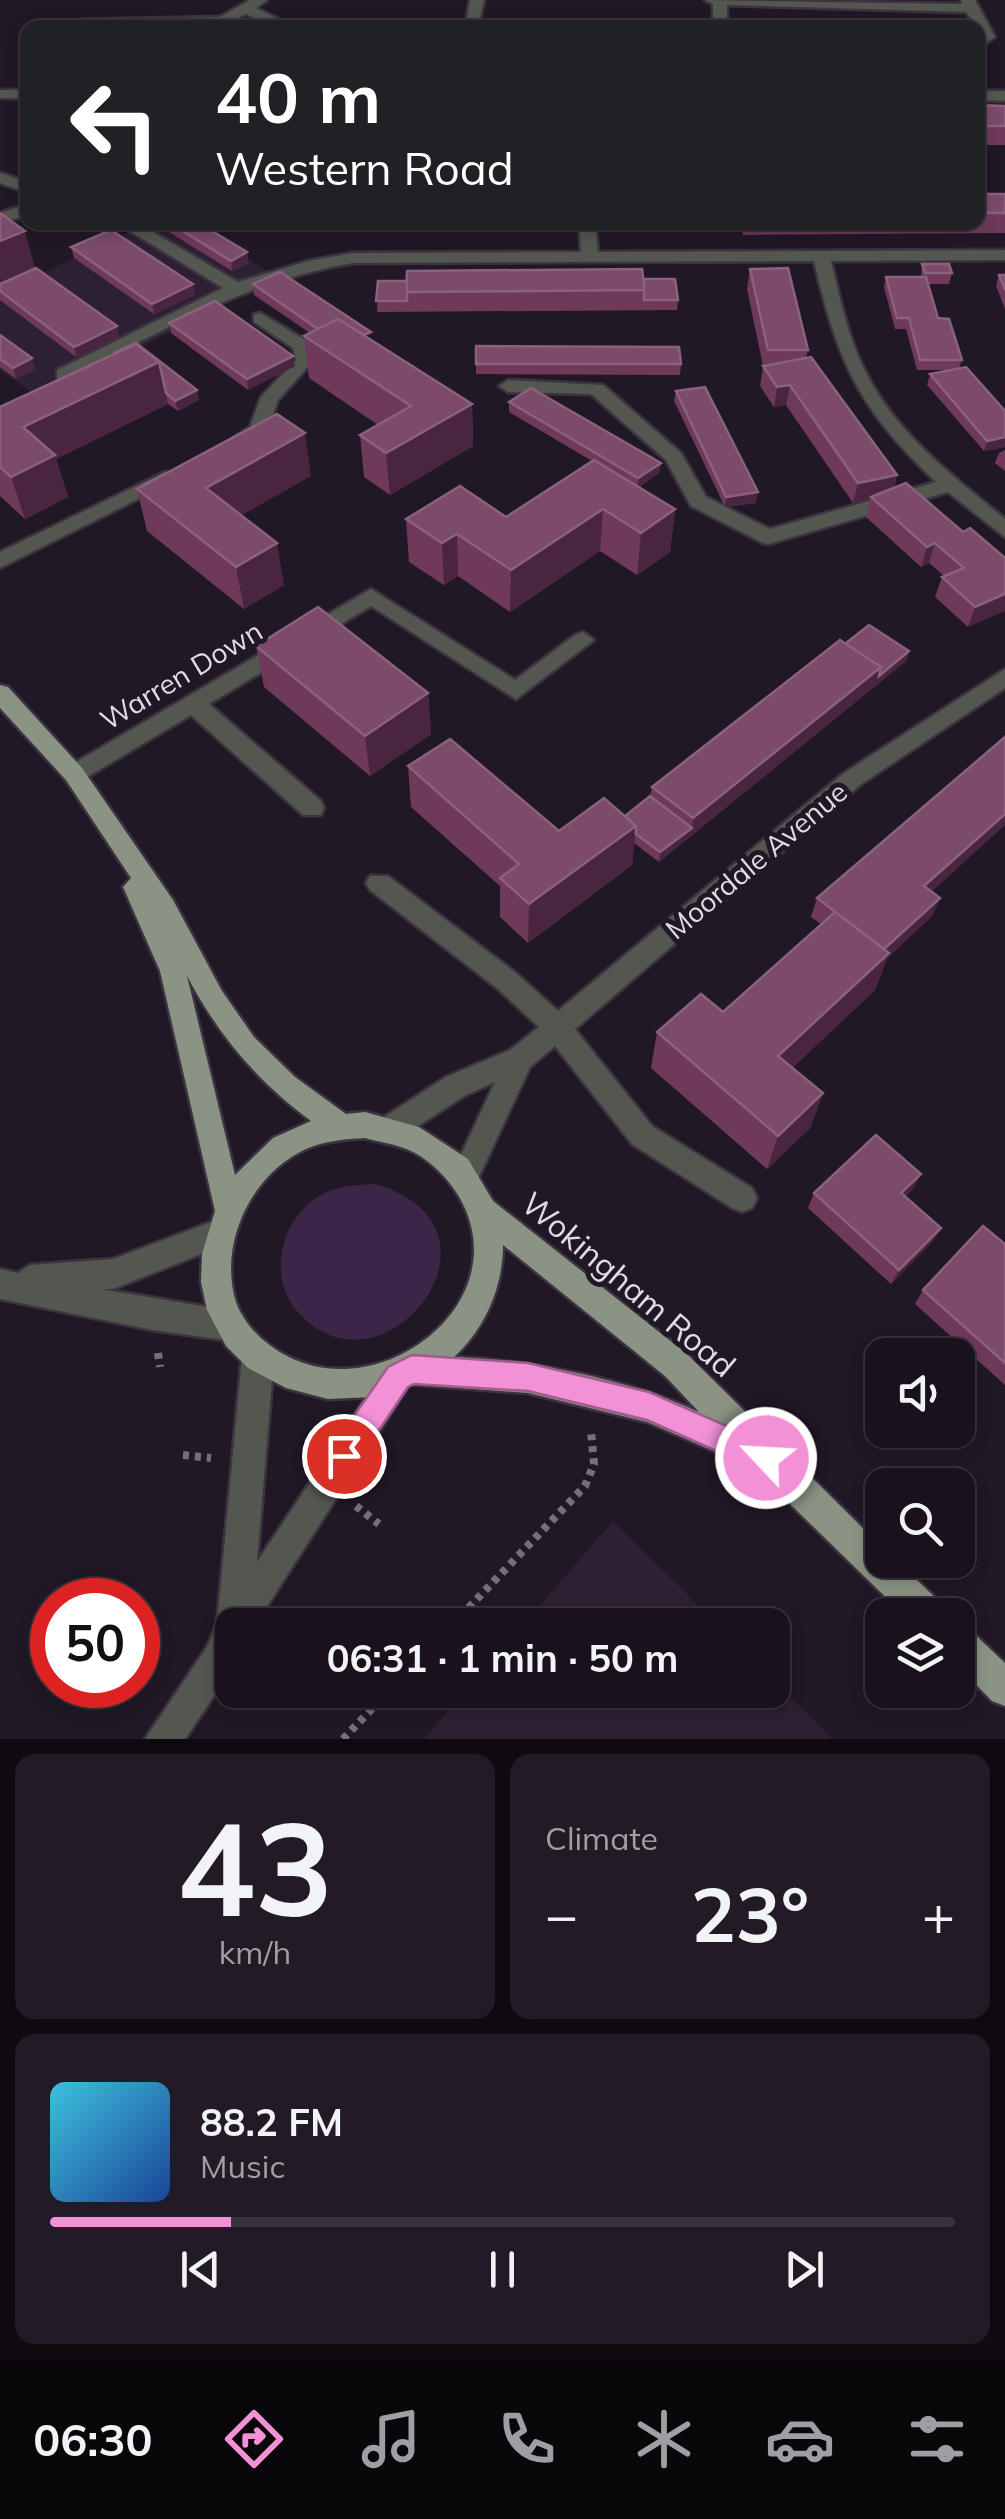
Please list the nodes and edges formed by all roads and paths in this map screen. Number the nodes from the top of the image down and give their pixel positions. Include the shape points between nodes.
1 (260, 0) edge
2 (716, 1) edge
3 (969, 4) edge
4 (246, 10) junction
5 (223, 20) edge
6 (270, 20) edge
7 (137, 230) edge
8 (588, 230) edge
9 (1005, 254) edge
10 (821, 256) junction
11 (590, 258) junction
12 (236, 288) junction
13 (260, 318) dead end
14 (64, 374) edge
15 (508, 386) dead end
16 (224, 448) edge
17 (190, 465) edge
18 (950, 484) junction
19 (1005, 530) edge
20 (0, 561) edge
21 (583, 640) dead end
22 (1005, 677) edge
23 (0, 693) edge
24 (193, 703) junction
25 (74, 774) junction
26 (312, 808) dead end
27 (119, 845) junction
28 (380, 883) dead end
29 (556, 1026) junction
30 (520, 1059) junction
31 (340, 1126) junction
32 (391, 1128) junction
33 (466, 1174) junction
34 (742, 1198) dead end
35 (485, 1212) junction
36 (223, 1220) junction
37 (0, 1283) edge
38 (232, 1326) junction
39 (258, 1356) junction
40 (405, 1373) junction
41 (591, 1436) dead end
42 (184, 1455) dead end
43 (201, 1457) dead end
44 (766, 1458) junction
45 (363, 1512) dead end
46 (379, 1524) dead end
47 (911, 1598) edge
48 (236, 1608) edge
49 (247, 1608) edge
50 (468, 1608) edge
51 (975, 1659) edge
52 (215, 1663) edge
53 (1005, 1688) edge
54 (373, 1708) edge
55 (163, 1739) edge
56 (343, 1739) edge

1 - 4 street
2 - 3 street
4 - 5 street
4 - 6 street
7 - 12 street
8 - 11 street
9 - 10 street
10 - 11 street
10 - 18 street via 858,378
11 - 12 street via 315,254
12 - 14 street
13 - 16 street via 301,346 305,360 272,392 259,430
15 - 18 street via 596,389 674,457 698,501 768,537
17 - 20 street
18 - 19 street
21 - 24 street, Warren Down via 516,691 371,596
22 - 29 street, Moordale Avenue via 852,779
23 - 25 main road
24 - 25 street, Warren Down
24 - 26 street
25 - 27 main road
27 - 31 main road via 244,1045
27 - 36 main road via 173,972
28 - 29 street
29 - 30 street, Moordale Avenue
29 - 34 street via 642,1135
30 - 32 street, Moordale Avenue via 456,1086
30 - 33 street, Moordale Avenue
31 - 32 main road
31 - 36 main road via 274,1152 247,1178
32 - 33 main road via 445,1153
33 - 35 main road
35 - 40 main road via 486,1283 470,1317 446,1347
35 - 44 main road, Wokingham Road via 676,1364
36 - 37 street via 113,1274
36 - 38 main road via 215,1265
37 - 38 street
38 - 39 main road
39 - 40 main road via 300,1380 348,1386
39 - 48 street
40 - 44 main road, Wokingham Road via 528,1377 649,1406
40 - 49 street
41 - 50 path via 594,1464 585,1486
42 - 43 path
44 - 47 main road, Wokingham Road
45 - 46 path
51 - 53 main road
52 - 55 street
54 - 56 path

